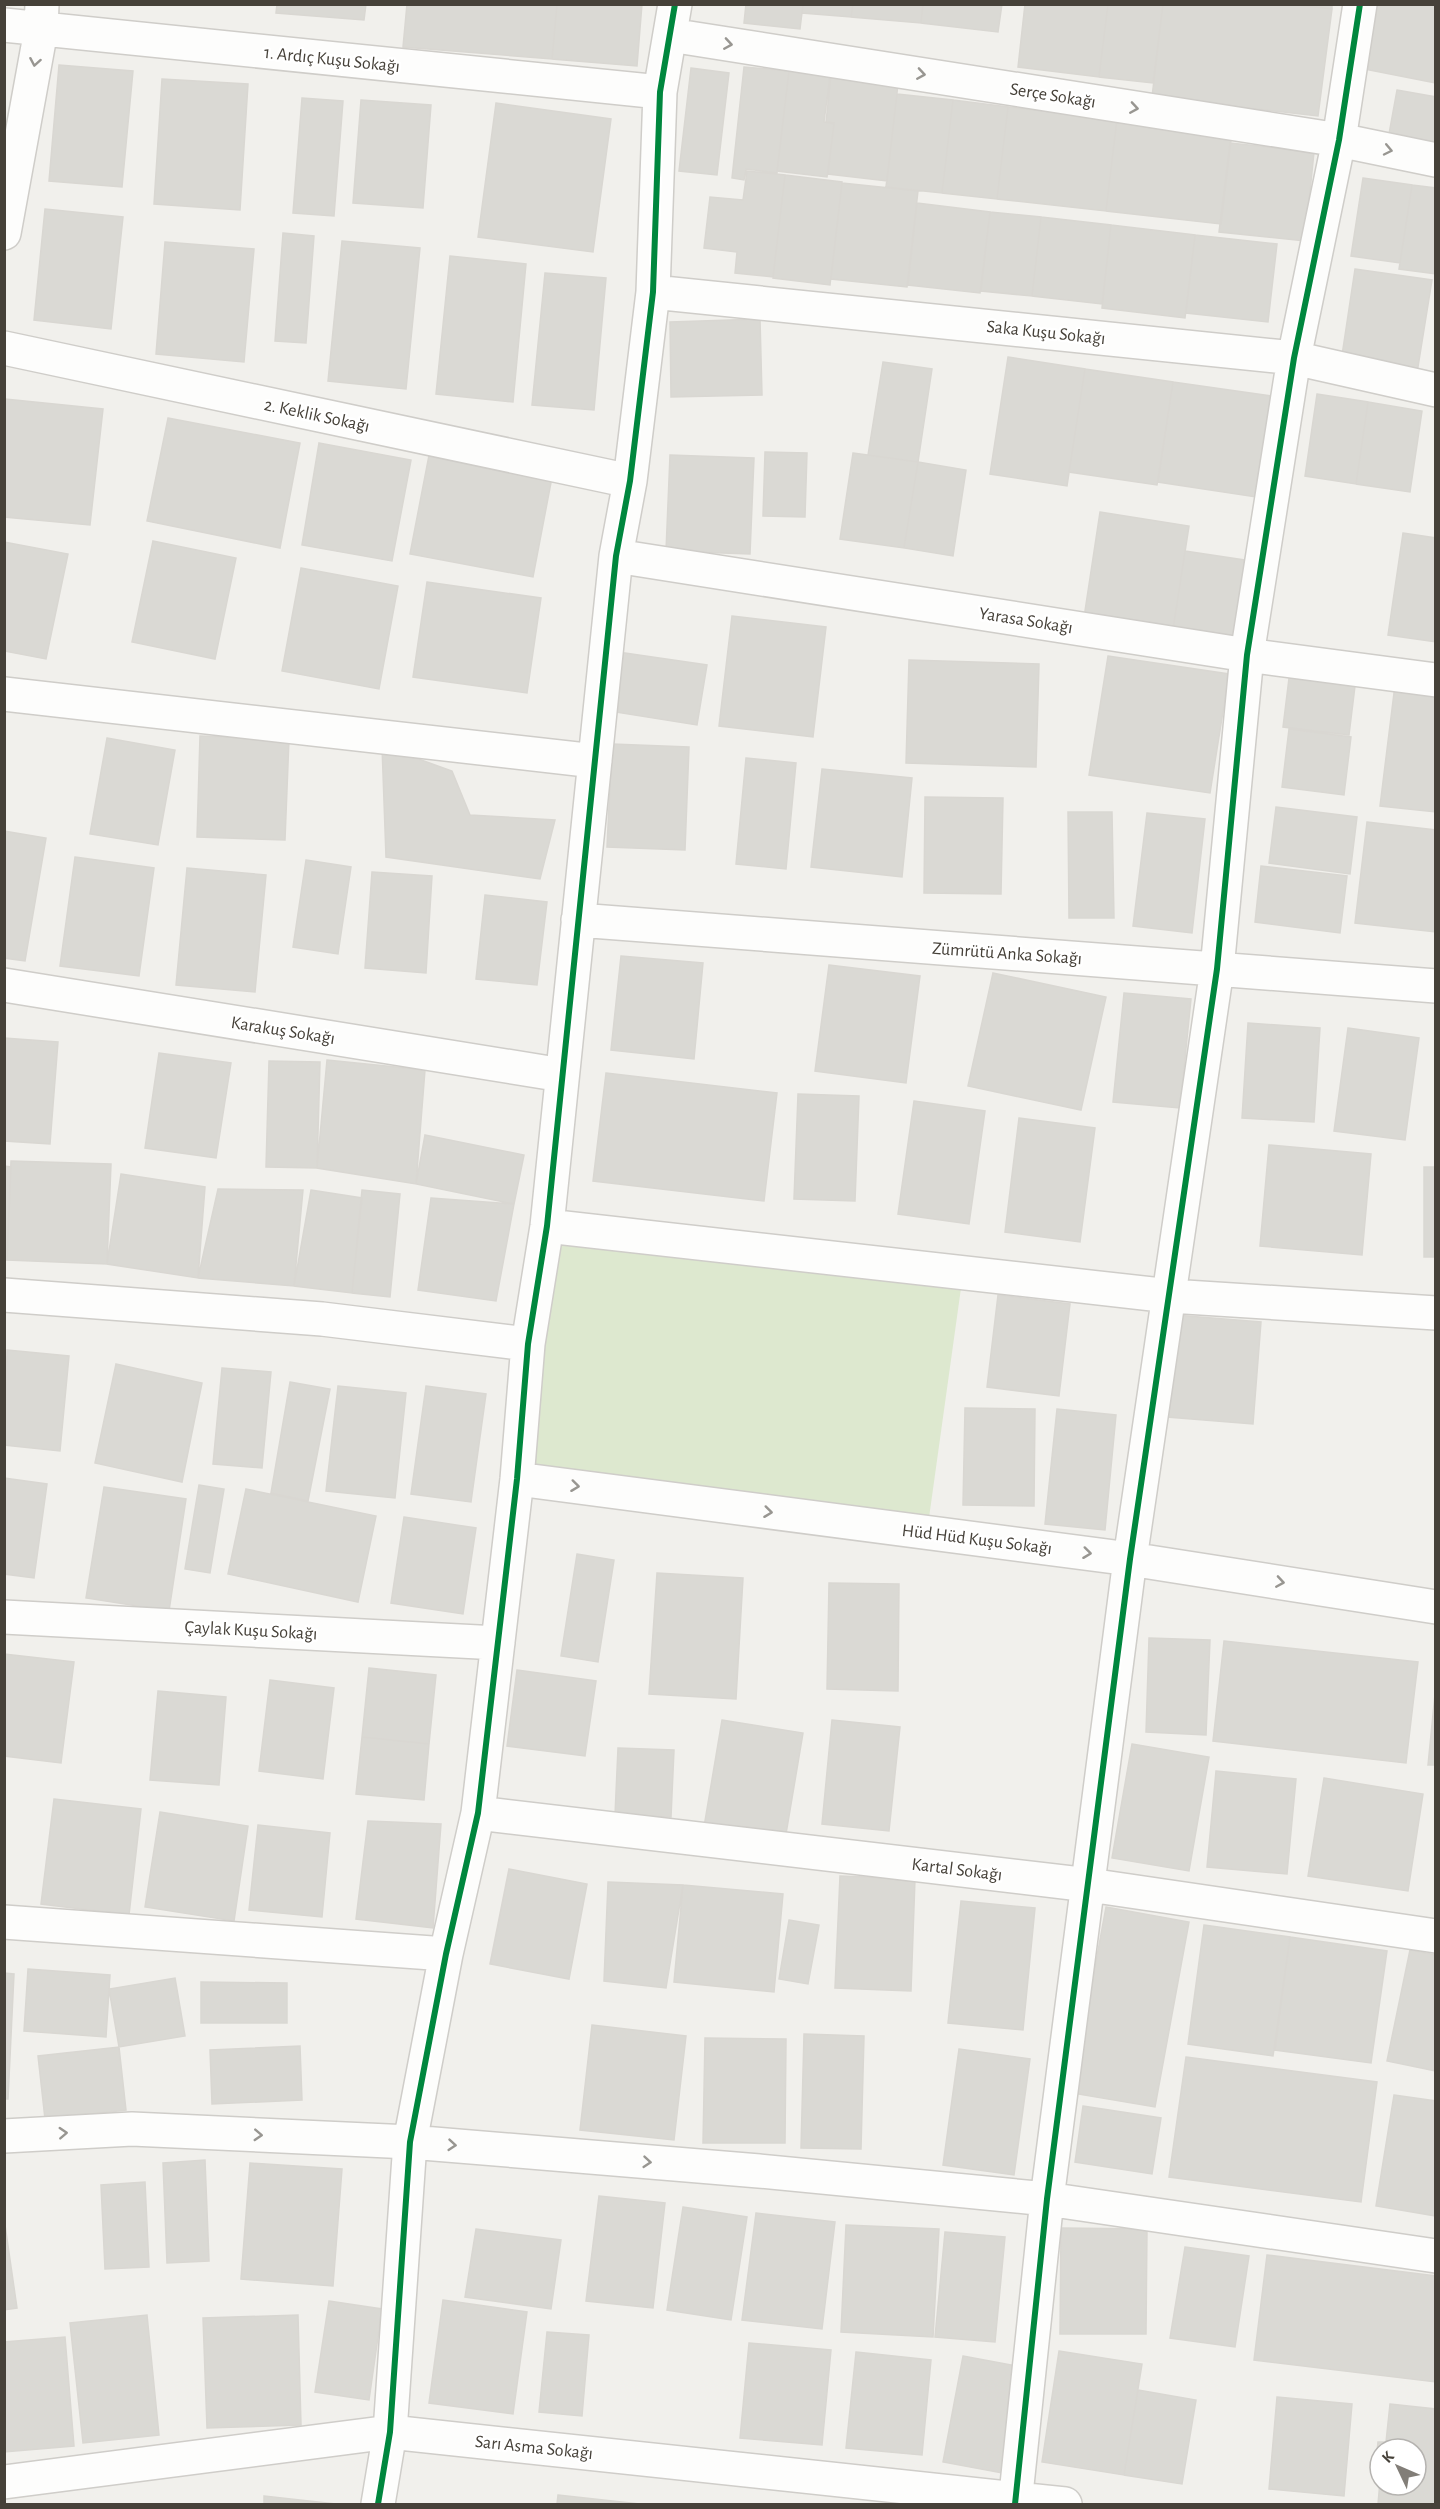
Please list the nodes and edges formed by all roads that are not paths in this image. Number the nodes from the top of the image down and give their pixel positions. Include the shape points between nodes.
1 (1360, 4) edge
2 (42, 17) edge
3 (673, 20) edge
4 (4, 26) edge
5 (660, 92) junction
6 (1339, 140) junction
7 (1436, 160) edge
8 (4, 233) edge
9 (653, 292) junction
10 (4, 348) edge
11 (1294, 358) junction
12 (1436, 390) edge
13 (630, 481) junction
14 (616, 556) junction
15 (1247, 655) junction
16 (1436, 680) edge
17 (4, 694) edge
18 (595, 761) junction
19 (578, 920) junction
20 (1217, 969) junction
21 (4, 985) edge
22 (1436, 986) edge
23 (562, 1075) junction
24 (547, 1226) junction
25 (4, 1295) edge
26 (1170, 1296) junction
27 (1436, 1313) edge
28 (528, 1344) junction
29 (517, 1479) junction
30 (1130, 1559) junction
31 (1436, 1607) edge
32 (4, 1617) edge
33 (498, 1643) junction
34 (478, 1813) junction
35 (1089, 1885) junction
36 (4, 1922) edge
37 (1436, 1936) edge
38 (446, 1954) junction
39 (4, 2136) edge
40 (410, 2142) junction
41 (1047, 2199) junction
42 (1436, 2256) edge
43 (390, 2432) junction
44 (4, 2482) edge
45 (1015, 2501) edge
46 (378, 2505) edge
47 (1065, 2505) edge

1 - 6 street
2 - 4 street, 1. Ardıç Kuşu Sokağı
2 - 5 street, 1. Ardıç Kuşu Sokağı
2 -> 8 street
3 - 5 street
3 -> 6 street, Serçe Sokağı
5 - 9 street
6 -> 7 street, Serçe Sokağı
6 - 11 street
9 - 11 street, Saka Kuşu Sokağı
9 - 13 street
10 - 13 street, 2. Keklik Sokağı
11 - 12 street, Saka Kuşu Sokağı
11 - 15 street
13 - 14 street
14 - 15 street, Yarasa Sokağı
14 - 18 street
15 - 16 street, Yarasa Sokağı
15 - 20 street
17 - 18 street
18 - 19 street
19 - 20 street, Zümrütü Anka Sokağı
19 - 23 street
20 - 22 street, Zümrütü Anka Sokağı
20 - 26 street
21 - 23 street, Karakuş Sokağı
23 - 24 street
24 - 26 street
24 - 28 street
25 - 28 street via 322,1319
26 - 27 street
26 - 30 street
28 - 29 street
29 -> 30 street, Hüd Hüd Kuşu Sokağı
29 - 33 street
30 -> 31 street, Hüd Hüd Kuşu Sokağı
30 - 35 street
32 - 33 street, Çaylak Kuşu Sokağı
33 - 34 street
34 - 35 street, Kartal Sokağı
34 - 38 street
35 - 37 street, Kartal Sokağı
35 - 41 street
36 - 38 street
38 - 40 street
39 -> 40 street via 132,2129
40 -> 41 street
40 - 43 street
41 - 42 street
41 - 45 street
43 - 44 street, Sarı Asma Sokağı
43 - 45 street, Sarı Asma Sokağı
43 - 46 street
45 - 47 street, Sarı Asma Sokağı

